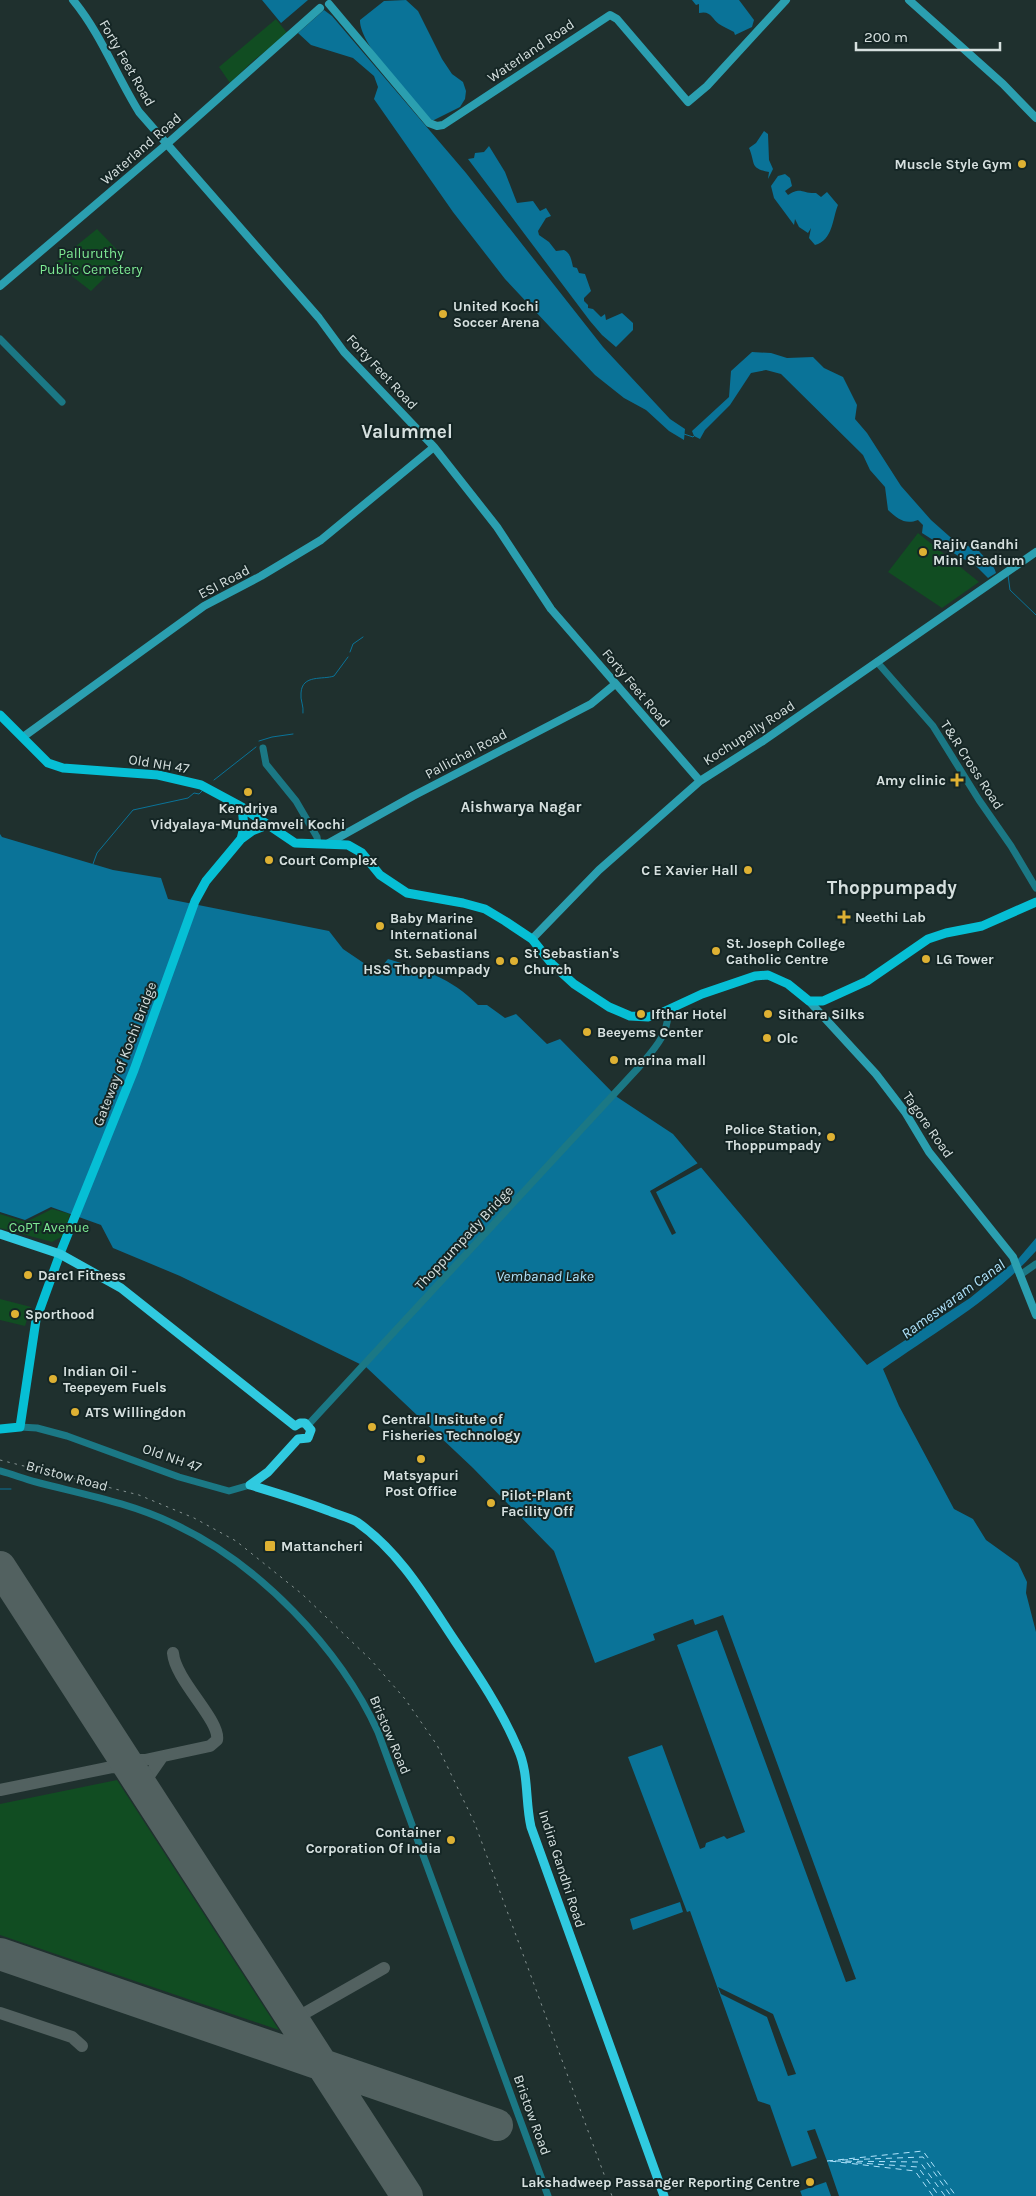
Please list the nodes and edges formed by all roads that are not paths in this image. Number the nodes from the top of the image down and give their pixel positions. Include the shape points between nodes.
1 (73, 0) edge
2 (786, 0) edge
3 (909, 0) edge
4 (329, 4) dead end
5 (320, 8) dead end
6 (1036, 118) edge
7 (168, 143) junction
8 (0, 286) edge
9 (0, 339) edge
10 (62, 402) dead end
11 (434, 447) junction
12 (1036, 552) edge
13 (876, 662) junction
14 (614, 685) junction
15 (0, 715) edge
16 (23, 737) junction
17 (263, 748) dead end
18 (700, 781) junction
19 (242, 807) junction
20 (255, 816) junction
21 (267, 825) junction
22 (241, 839) junction
23 (323, 844) junction
24 (1036, 888) edge
25 (1036, 902) edge
26 (532, 939) junction
27 (810, 1001) junction
28 (668, 1010) junction
29 (0, 1234) edge
30 (60, 1254) junction
31 (1036, 1264) edge
32 (1020, 1272) junction
33 (1036, 1315) edge
34 (308, 1425) junction
35 (295, 1426) junction
36 (20, 1427) junction
37 (0, 1429) edge
38 (298, 1439) junction
39 (0, 1470) edge
40 (250, 1485) junction
41 (548, 2196) edge
42 (664, 2196) edge

1 - 7 main road, Forty Feet Road via 98,34 139,112
2 - 4 main road, Waterland Road via 707,86 688,102 617,19 610,15 437,126 429,123
3 - 6 main road
5 - 7 main road, Waterland Road
7 - 8 main road, Waterland Road
7 - 11 main road, Forty Feet Road via 319,318 344,352
9 - 10 street
11 - 14 main road, Forty Feet Road via 497,527 552,609
11 - 16 main road, ESI Road via 321,540 204,606
12 - 13 main road, Kochupally Road
13 - 18 main road, Kochupally Road
13 - 24 street, T&R Cross Road via 933,726
14 - 18 main road, Forty Feet Road
14 - 23 main road, Pallichal Road via 591,704
15 - 16 main road, Old NH 47
16 - 19 main road, Old NH 47 via 48,763 63,768 158,775 201,785
17 - 23 street via 266,764 296,801
18 - 26 main road, Kochupally Road via 599,870
19 - 20 main road, Old NH 47
19 - 22 main road via 244,827
20 - 21 main road, Old NH 47
20 - 22 main road
21 - 22 main road via 252,830
21 - 23 main road, Old NH 47 via 295,843
22 - 30 main road, Gateway of Kochi Bridge via 206,880 195,901 134,1070
23 - 26 main road, Old NH 47 via 354,848 380,875 406,893 485,909
25 - 27 main road via 982,926 937,935 867,981 832,998
26 - 28 main road, Old NH 47 via 558,970 609,1007 630,1016 648,1016
27 - 28 main road, Old NH 47 via 788,984 768,975 755,976 702,994
27 - 32 main road, Tagore Road via 876,1074 905,1112 929,1152 990,1225
28 - 34 street, Thoppumpady Bridge via 669,1023 664,1036 639,1067
29 - 30 highway
30 - 35 highway via 122,1288
30 - 36 main road via 36,1320
31 - 32 street
32 - 33 main road, Tagore Road
34 - 35 highway via 300,1423
34 - 38 highway via 310,1435 303,1440
35 - 38 highway
36 - 37 main road, Old NH 47
36 - 40 street, Old NH 47 via 66,1436 179,1477 229,1491
38 - 40 highway, Old NH 47 via 277,1463
39 - 41 street, Bristow Road via 117,1502 174,1524 222,1552 297,1614 340,1666 361,1696 382,1740
40 - 42 highway, Indira Gandhi Road via 355,1521 375,1536 393,1554 428,1602 497,1708 519,1749 525,1770 531,1827

